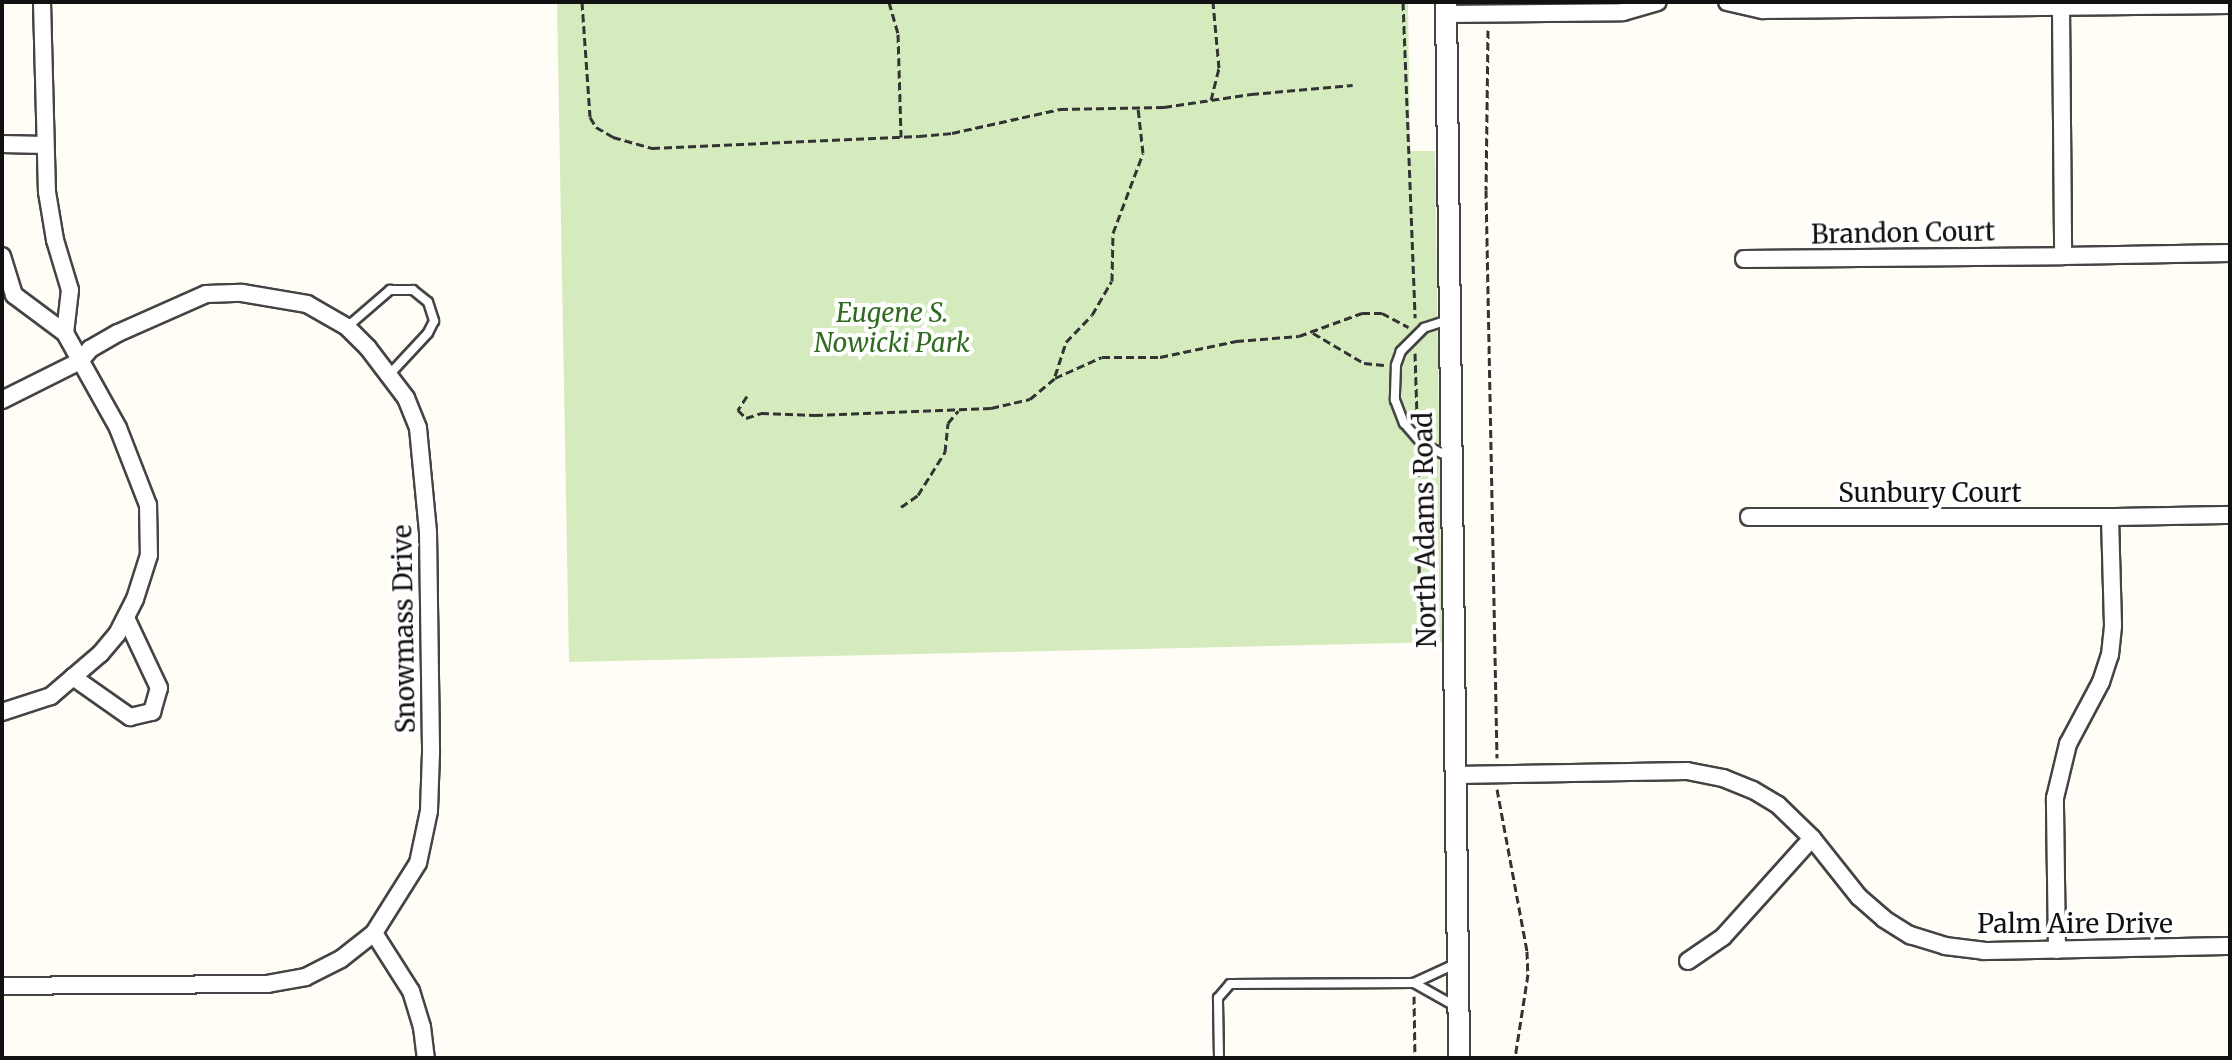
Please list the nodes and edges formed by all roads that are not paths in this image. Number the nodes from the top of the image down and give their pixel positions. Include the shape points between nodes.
1 (42, 2) edge
2 (1658, 2) edge
3 (1727, 2) edge
4 (2230, 5) edge
5 (1446, 8) edge
6 (2061, 8) junction
7 (2, 144) edge
8 (45, 145) junction
9 (2230, 253) edge
10 (2, 256) edge
11 (2063, 256) junction
12 (1744, 259) dead end
13 (1448, 320) junction
14 (347, 327) junction
15 (65, 333) junction
16 (80, 361) junction
17 (389, 375) junction
18 (2, 400) edge
19 (1450, 457) junction
20 (2230, 515) edge
21 (1749, 517) dead end
22 (2110, 517) junction
23 (126, 618) junction
24 (73, 677) junction
25 (2, 712) edge
26 (1456, 775) junction
27 (1812, 838) junction
28 (374, 933) junction
29 (2230, 946) edge
30 (2057, 950) junction
31 (1688, 961) dead end
32 (1458, 963) junction
33 (1414, 983) junction
34 (2, 986) edge
35 (1458, 1008) junction
36 (426, 1058) edge
37 (1219, 1058) edge
38 (1459, 1058) edge

1 - 8 street
2 - 5 street via 1623,12 1489,14
3 - 6 street via 1763,10
4 - 6 street
5 - 13 street, North Adams Road
6 - 11 street
7 - 8 street
8 - 15 street via 55,240 70,290
9 - 11 street, Brandon Court
10 - 15 street via 14,295
11 - 12 street, Brandon Court
13 - 19 street, North Adams Road
13 - 19 lane via 1424,328 1401,351 1395,400 1404,423 1422,444
14 - 16 street, Snowmass Drive via 307,304 242,293 206,294 118,333
14 - 17 street, Snowmass Drive
14 - 17 lane via 390,290 413,290 428,302 434,321 428,333
15 - 16 street
16 - 18 street, Snowmass Drive
16 - 23 street via 129,452 148,505 149,555
17 - 28 street, Snowmass Drive via 418,428 424,470 431,753 429,811 418,863
19 - 26 street, North Adams Road
20 - 22 street, Sunbury Court
21 - 22 street, Sunbury Court
22 - 30 street via 2110,655 2068,744 2055,798
23 - 24 street via 100,654
23 - 24 street via 159,688 152,712 130,717
24 - 25 street via 51,696
26 - 27 street, Palm Aire Drive via 1687,771 1753,790 1778,805
26 - 32 street, North Adams Road
27 - 30 street, Palm Aire Drive via 1859,897 1910,935 1984,951
27 - 31 street via 1723,937
28 - 34 street, Snowmass Drive via 306,977 268,984
28 - 36 street via 411,991
29 - 30 street, Palm Aire Drive
32 - 33 lane
32 - 35 street, North Adams Road
33 - 35 lane
33 - 37 lane via 1230,984 1218,998
35 - 38 street, North Adams Road

